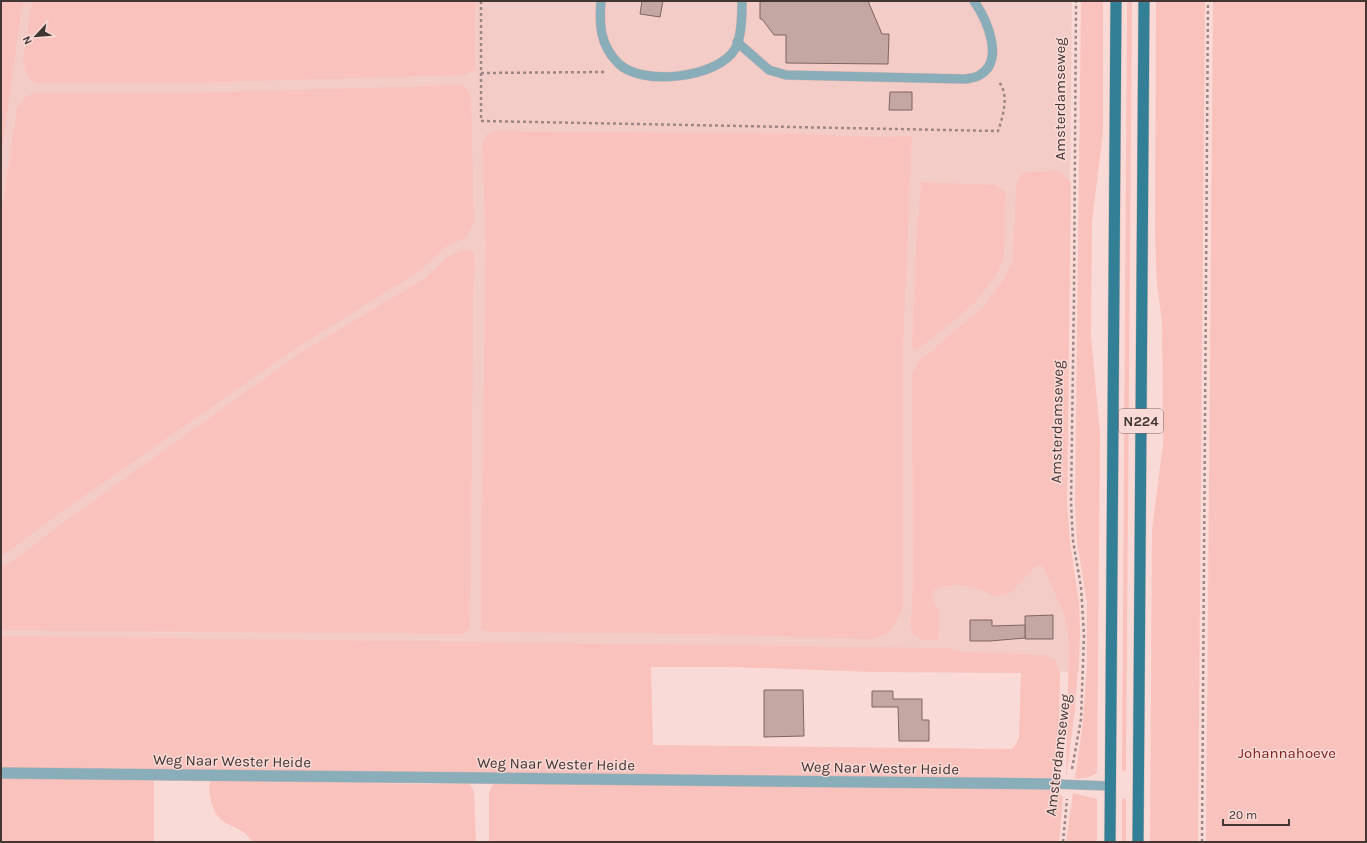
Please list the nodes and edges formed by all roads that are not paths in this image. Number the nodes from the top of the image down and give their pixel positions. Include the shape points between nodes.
1 (601, 1) edge
2 (742, 1) edge
3 (974, 1) edge
4 (1116, 1) edge
5 (1144, 1) edge
6 (737, 42) junction
7 (1, 773) edge
8 (1054, 784) joint
9 (1110, 786) junction
10 (1110, 842) edge
11 (1138, 842) edge

1 - 6 lane via 600,23 608,50 619,64 632,72 650,76 690,75 722,62 735,49
2 - 6 lane
3 - 6 lane via 981,12 992,43 992,58 987,69 977,77 965,79 786,75 769,70
4 - 9 main road, N224
5 - 11 main road, N224
7 - 8 street, Weg Naar Wester Heide
8 - 9 lane, Weg Naar Wester Heide
9 - 10 main road, N224

